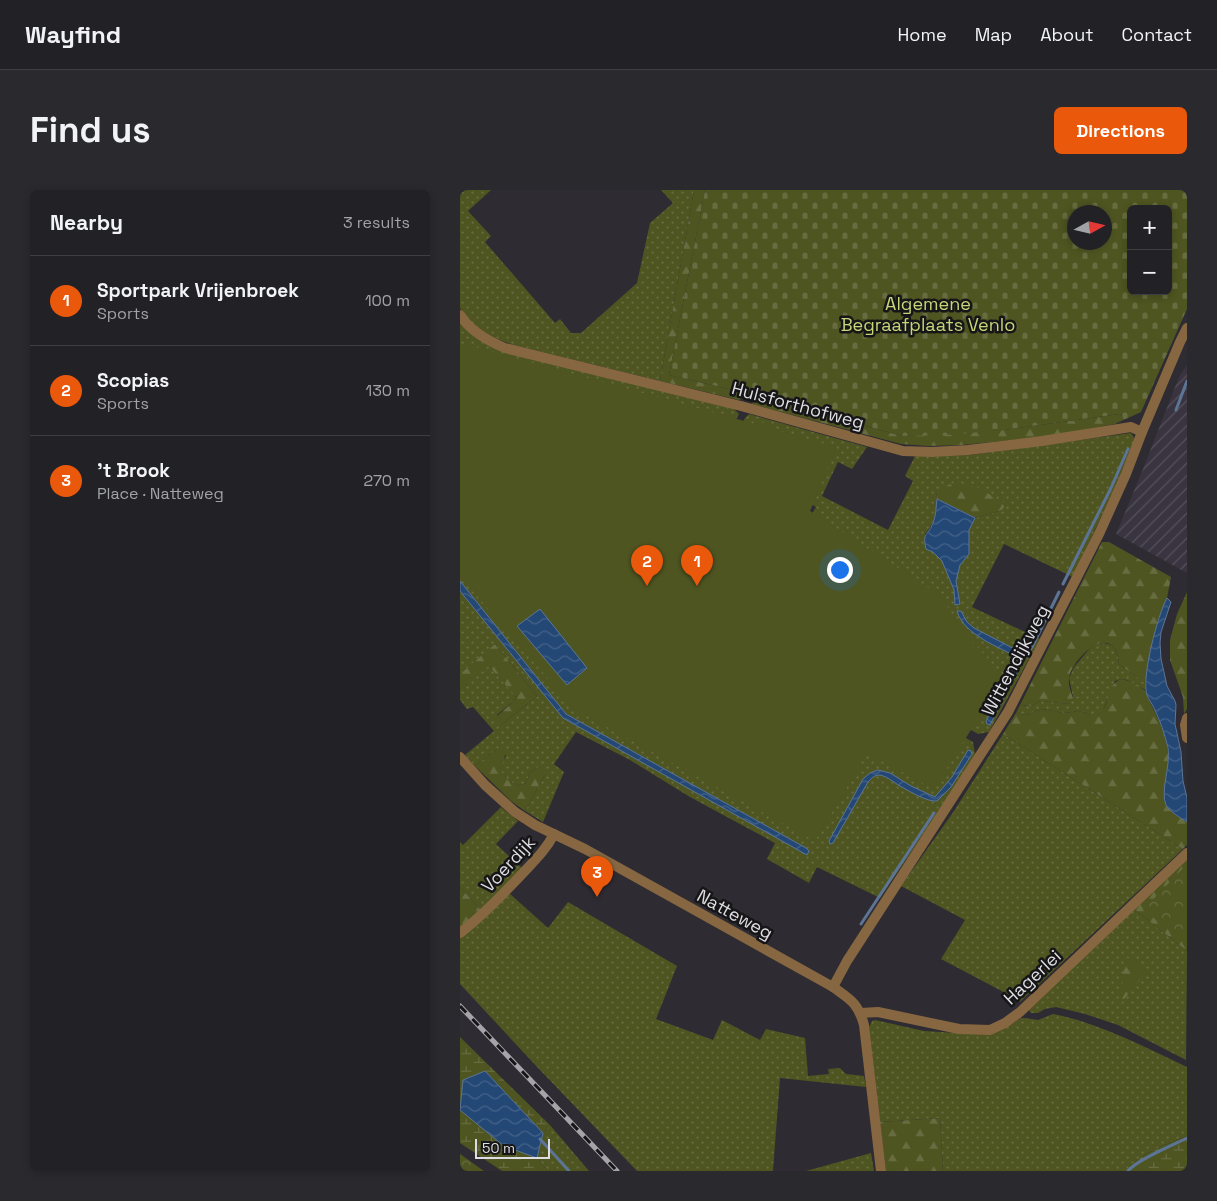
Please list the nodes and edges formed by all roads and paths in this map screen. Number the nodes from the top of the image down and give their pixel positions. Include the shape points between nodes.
1 (460, 315) edge
2 (1187, 328) edge
3 (1142, 432) junction
4 (1187, 718) edge
5 (1187, 738) edge
6 (460, 757) edge
7 (554, 834) junction
8 (1187, 853) edge
9 (460, 933) edge
10 (833, 987) junction
11 (861, 1014) junction
12 (882, 1171) edge

1 - 3 street, Hulsforthofweg via 470,328 505,348 903,450 968,450 1132,427
2 - 3 street, Wittendijkweg
3 - 10 street, Wittendijkweg via 1097,538 1008,712
4 - 5 street
6 - 7 street, Natteweg via 515,812
7 - 9 street, Voerdijk via 548,846 497,900
7 - 10 street, Natteweg
8 - 11 street, Hagerlei via 1005,1023 990,1030 959,1029 878,1012
10 - 11 street, Natteweg via 852,1000
11 - 12 street, Natteweg

